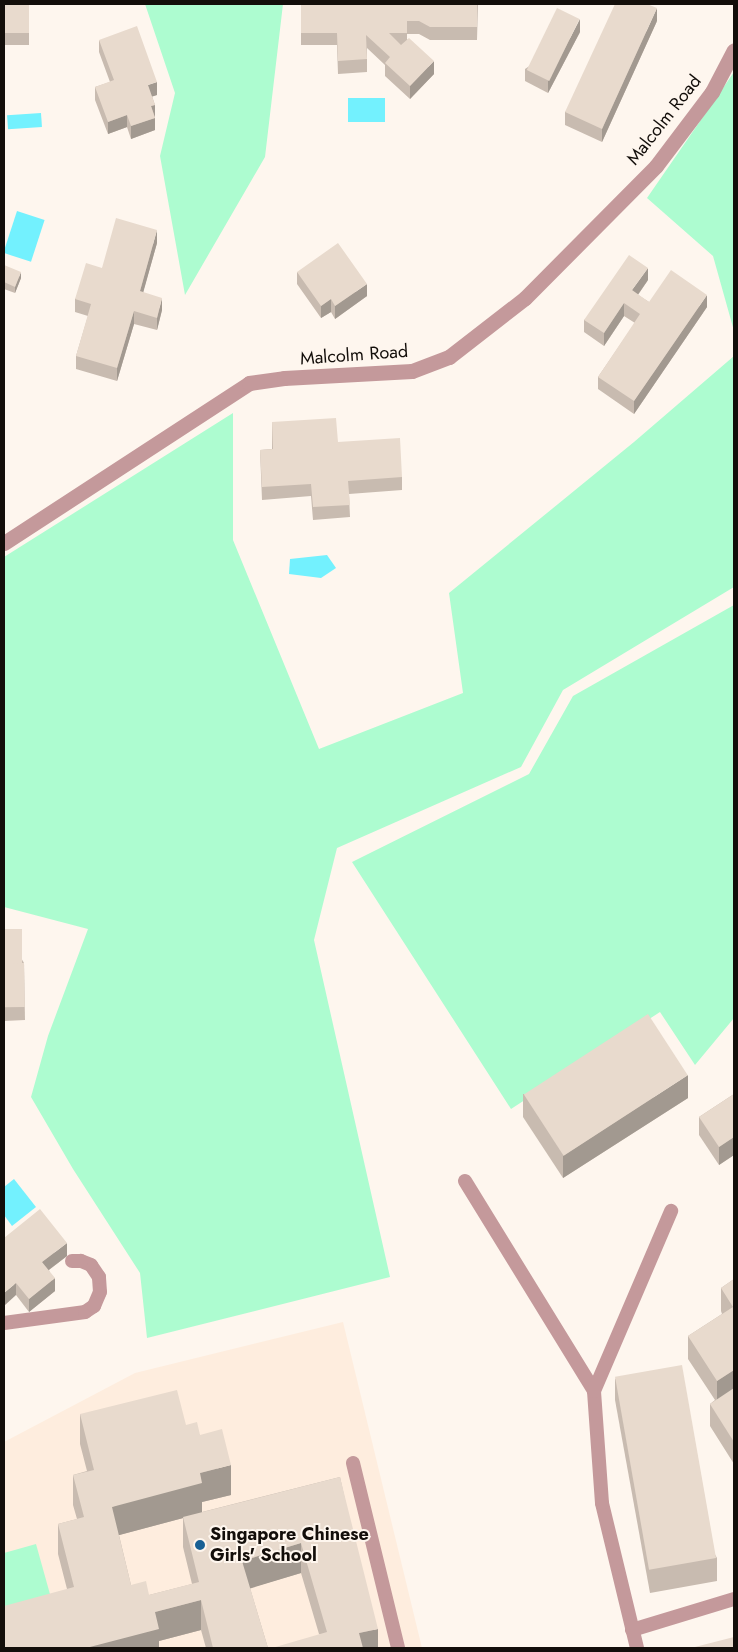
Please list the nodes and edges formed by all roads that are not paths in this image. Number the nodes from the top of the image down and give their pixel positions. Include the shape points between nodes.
1 (734, 50) edge
2 (4, 543) edge
3 (465, 1181) dead end
4 (671, 1211) dead end
5 (72, 1261) dead end
6 (4, 1323) edge
7 (594, 1392) junction
8 (353, 1463) dead end
9 (734, 1599) edge
10 (632, 1630) junction
11 (398, 1648) edge
12 (637, 1648) edge

1 - 2 street, Malcolm Road via 712,92 656,166 525,298 449,357 412,371 249,383
3 - 7 lane
4 - 7 lane
5 - 6 lane via 91,1265 99,1277 100,1292 94,1306 84,1312
7 - 10 lane via 602,1503
8 - 11 lane
9 - 10 lane
10 - 12 lane

